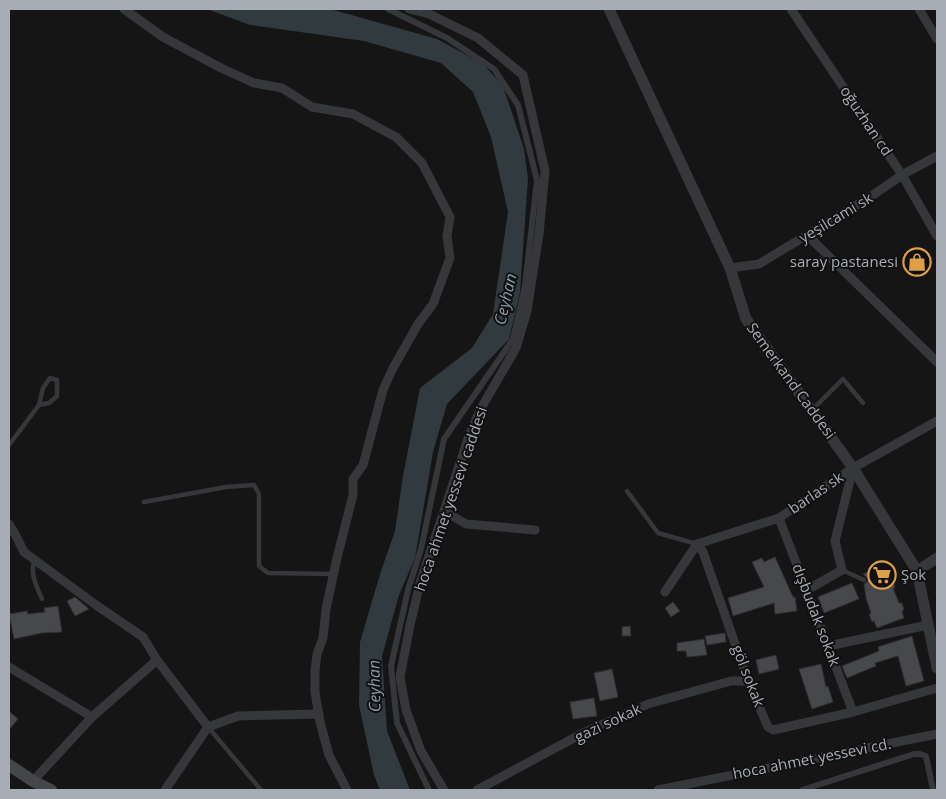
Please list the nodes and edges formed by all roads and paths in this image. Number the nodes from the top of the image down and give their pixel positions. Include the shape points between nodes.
1 (124, 9) edge
2 (388, 9) edge
3 (409, 9) edge
4 (919, 9) edge
5 (613, 10) edge
6 (794, 10) edge
7 (431, 12) edge
8 (937, 39) edge
9 (937, 156) edge
10 (902, 175) junction
11 (936, 233) edge
12 (807, 235) junction
13 (730, 268) junction
14 (937, 362) edge
15 (863, 403) dead end
16 (39, 405) junction
17 (812, 410) junction
18 (937, 421) edge
19 (9, 445) edge
20 (853, 468) junction
21 (627, 491) dead end
22 (144, 502) dead end
23 (444, 511) junction
24 (779, 518) junction
25 (9, 524) edge
26 (535, 530) dead end
27 (12, 535) edge
28 (697, 544) junction
29 (937, 558) edge
30 (36, 560) junction
31 (842, 570) junction
32 (917, 571) junction
33 (334, 574) junction
34 (864, 580) dead end
35 (807, 590) junction
36 (665, 592) dead end
37 (42, 599) dead end
38 (928, 625) junction
39 (828, 646) junction
40 (157, 660) junction
41 (9, 667) edge
42 (937, 668) edge
43 (748, 681) junction
44 (937, 688) edge
45 (853, 712) junction
46 (318, 714) junction
47 (92, 717) junction
48 (208, 727) junction
49 (937, 734) edge
50 (9, 764) edge
51 (33, 781) junction
52 (51, 790) edge
53 (165, 790) edge
54 (261, 790) edge
55 (347, 790) edge
56 (429, 790) edge
57 (444, 790) edge
58 (478, 790) edge
59 (658, 790) edge
60 (802, 790) edge
61 (933, 790) edge

1 - 33 street via 163,36 221,68 254,83 282,88 312,106 353,114 396,137 422,163 450,218 447,236 450,258 434,304 402,349 383,390 363,465 353,479 353,495
2 - 56 street via 447,38 494,69 518,105 537,180 525,286 513,339 444,439 422,549 408,590 391,666 397,723
3 - 7 street, hoca ahmet yessevi caddesi
4 - 8 street
5 - 13 street, Semerkand Caddesi
6 - 10 street, oğuzhan cd
7 - 23 street, hoca ahmet yessevi caddesi via 478,38 523,75 545,170 527,311 516,348 480,410 469,436
9 - 10 street, yeşilcami sk
10 - 11 street, oğuzhan cd
10 - 12 street, yeşilcami sk
12 - 13 street, yeşilcami sk via 759,264
12 - 14 street
13 - 17 street, Semerkand Caddesi via 746,318
15 - 17 lane via 844,379
16 - 16 lane via 50,378 57,380 57,396 49,403
16 - 19 lane
17 - 20 street, Semerkand Caddesi
18 - 20 street
20 - 24 street, barlas sk
20 - 31 street, barlas sk via 834,541
20 - 32 street, Semerkand Caddesi
21 - 28 lane via 658,533
22 - 33 lane via 254,485 259,494 258,566 268,573
23 - 26 street via 466,524
23 - 57 street, hoca ahmet yessevi caddesi via 420,583 400,677 406,710 420,751
24 - 28 street, barlas sk
24 - 35 street, dışbudak sokak
25 - 27 street
27 - 30 street via 24,552
28 - 36 street
28 - 43 street, göl sokak via 703,552
29 - 32 street
30 - 37 lane via 33,566 35,582
30 - 40 street via 143,637
31 - 34 lane
31 - 35 street
32 - 38 street, Semerkand Caddesi
33 - 46 street via 315,670
35 - 39 street, dışbudak sokak
38 - 39 street
38 - 42 street, Semerkand Caddesi
39 - 45 street, dışbudak sokak
40 - 47 street
40 - 48 street
41 - 47 street
43 - 45 street, göl sokak via 768,727 773,730
43 - 58 street, gazi sokak via 732,681 648,704 585,732
44 - 45 street
46 - 48 street via 238,716
46 - 55 street via 329,754
47 - 51 street
48 - 53 street
48 - 54 lane
49 - 59 street, hoca ahmet yessevi cd.
50 - 51 main road
51 - 52 main road
60 - 61 street via 920,754 926,756

